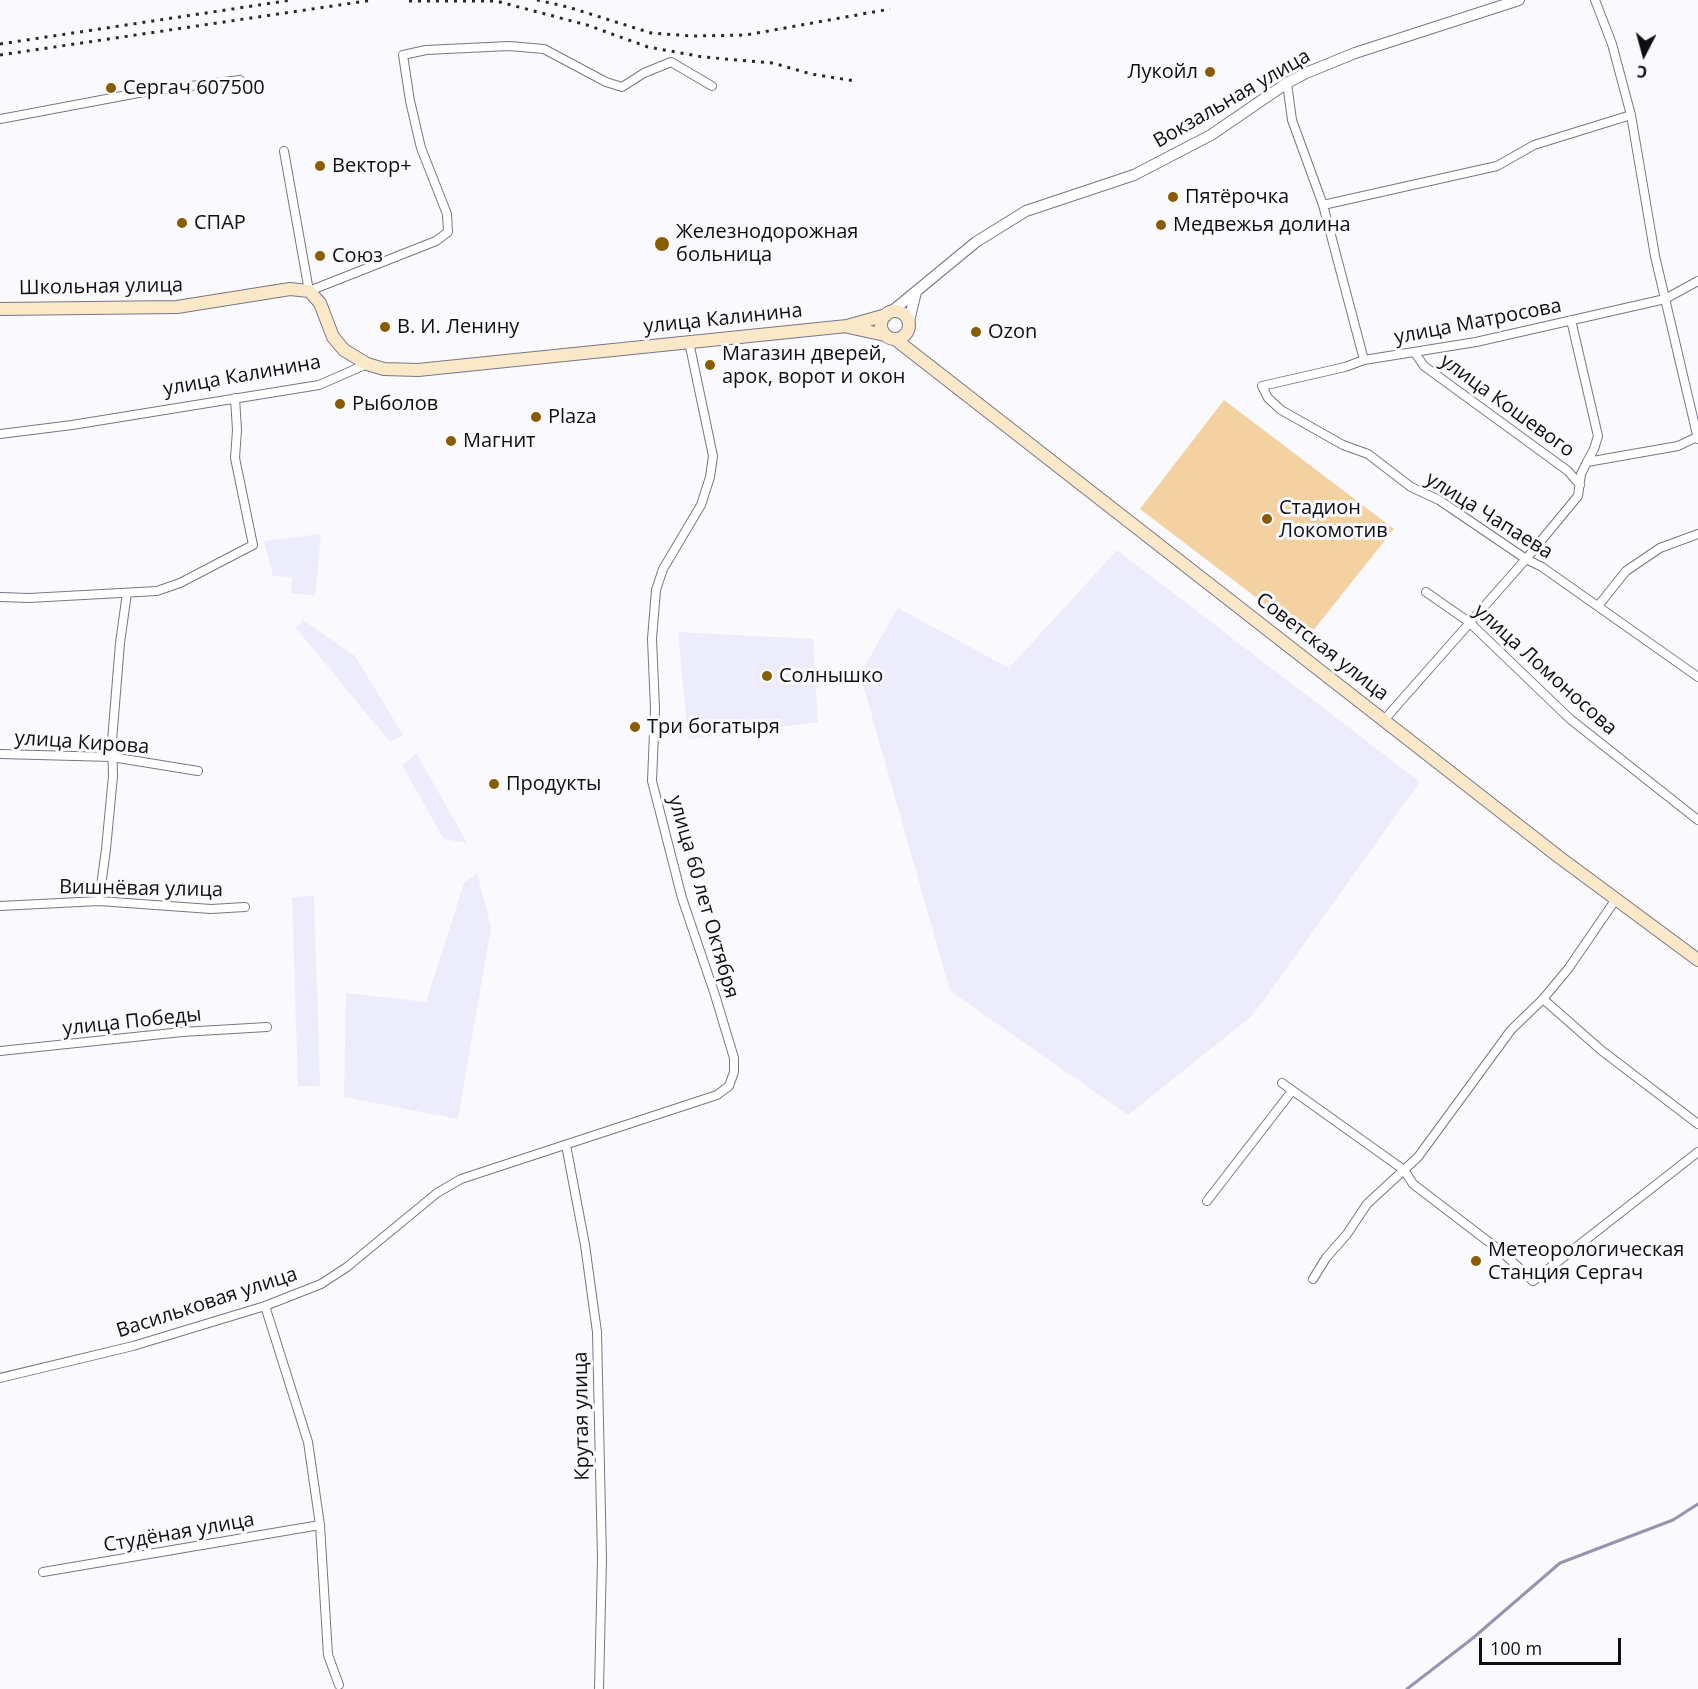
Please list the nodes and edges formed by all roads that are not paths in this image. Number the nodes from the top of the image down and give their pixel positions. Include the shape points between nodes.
1 (1519, 0) edge
2 (1595, 0) edge
3 (240, 80) dead end
4 (1287, 83) junction
5 (712, 86) dead end
6 (1631, 115) junction
7 (0, 118) edge
8 (284, 152) dead end
9 (1323, 205) junction
10 (1698, 281) edge
11 (309, 291) junction
12 (916, 291) junction
13 (1665, 299) junction
14 (0, 309) edge
15 (888, 314) junction
16 (1571, 320) junction
17 (847, 326) junction
18 (908, 326) junction
19 (890, 337) junction
20 (689, 342) junction
21 (1415, 353) junction
22 (1364, 360) junction
23 (923, 363) junction
24 (367, 364) junction
25 (1262, 386) joint
26 (235, 398) junction
27 (0, 434) edge
28 (1698, 438) edge
29 (1587, 462) junction
30 (1580, 485) junction
31 (1698, 534) edge
32 (1526, 559) junction
33 (1426, 592) dead end
34 (127, 593) junction
35 (0, 597) edge
36 (1598, 606) junction
37 (1469, 622) junction
38 (1698, 677) edge
39 (1384, 720) junction
40 (0, 754) edge
41 (112, 757) junction
42 (198, 771) dead end
43 (1698, 820) edge
44 (1616, 900) junction
45 (99, 901) junction
46 (0, 906) edge
47 (245, 907) dead end
48 (1698, 960) edge
49 (1543, 999) junction
50 (267, 1027) dead end
51 (0, 1052) edge
52 (1282, 1083) dead end
53 (1292, 1091) junction
54 (1698, 1124) edge
55 (566, 1145) junction
56 (1698, 1152) edge
57 (1404, 1170) junction
58 (1207, 1202) dead end
59 (1313, 1279) dead end
60 (265, 1306) junction
61 (0, 1378) edge
62 (320, 1525) junction
63 (43, 1572) dead end
64 (339, 1685) dead end
65 (599, 1689) edge

1 - 4 street, Вокзальная улица via 1355,53
2 - 6 street via 1612,44
3 - 7 street via 148,91
4 - 9 street via 1292,120
4 - 12 street, Вокзальная улица via 1211,135 1134,174 1026,211 976,242
5 - 11 street via 671,62 622,87 544,49 509,46 426,50 404,55 421,148 447,214 448,232 436,241
6 - 9 street via 1534,145 1497,165
6 - 13 street
8 - 11 street
9 - 22 street
10 - 13 street, улица Матросова
11 - 14 main road, Школьная улица via 290,289 177,307
11 - 24 main road via 320,303 333,337 344,350
12 - 15 street, Вокзальная улица
12 - 18 street
13 - 16 street, улица Матросова
13 - 28 street
15 - 17 main road
15 - 18 main road via 902,313
15 - 19 main road via 881,325
16 - 21 street, улица Матросова
16 - 29 street via 1598,435
17 - 19 main road
17 - 20 main road, улица Калинина
18 - 19 main road via 905,336
18 - 23 main road, Советская улица
19 - 23 main road, Советская улица
20 - 24 main road, улица Калинина via 418,370
20 - 55 street, улица 60 лет Октября via 713,456 701,506 663,569 656,590 652,781 682,898 734,1058 734,1072 729,1086 717,1095
21 - 22 street, улица Матросова
21 - 30 street, улица Кошевого via 1424,366 1568,471
22 - 25 street, улица Матросова
23 - 39 main road, Советская улица
24 - 26 street, улица Калинина via 320,385
25 - 32 street, улица Чапаева via 1281,410 1343,445 1368,454 1411,488 1439,500
26 - 27 street, улица Калинина
26 - 34 street via 235,458 253,545 180,583 157,591
28 - 29 street via 1678,446
29 - 30 street
30 - 32 street via 1578,496
31 - 36 street via 1660,548 1626,571
32 - 36 street, улица Чапаева
32 - 37 street
33 - 37 street, улица Ломоносова
34 - 35 street
34 - 41 street
36 - 38 street, улица Чапаева
37 - 39 street
37 - 43 street, улица Ломоносова via 1570,719
39 - 44 main road, Советская улица
40 - 41 street, улица Кирова
41 - 42 street, улица Кирова
41 - 45 street
44 - 48 main road, Советская улица
44 - 49 street
45 - 46 street, Вишнёвая улица
45 - 47 street, Вишнёвая улица via 211,909
49 - 54 street via 1601,1050
49 - 57 street via 1511,1030 1434,1138
50 - 51 street, улица Победы
52 - 53 street
53 - 57 street
53 - 58 street
55 - 60 street, Васильковая улица via 462,1179 437,1193 321,1284
55 - 65 street, Крутая улица via 597,1332 602,1559
56 - 57 street via 1533,1281 1502,1252 1413,1184
57 - 59 street via 1367,1204
60 - 61 street, Васильковая улица via 133,1346
60 - 62 street via 308,1442
62 - 63 street, Студёная улица
62 - 64 street via 328,1655

